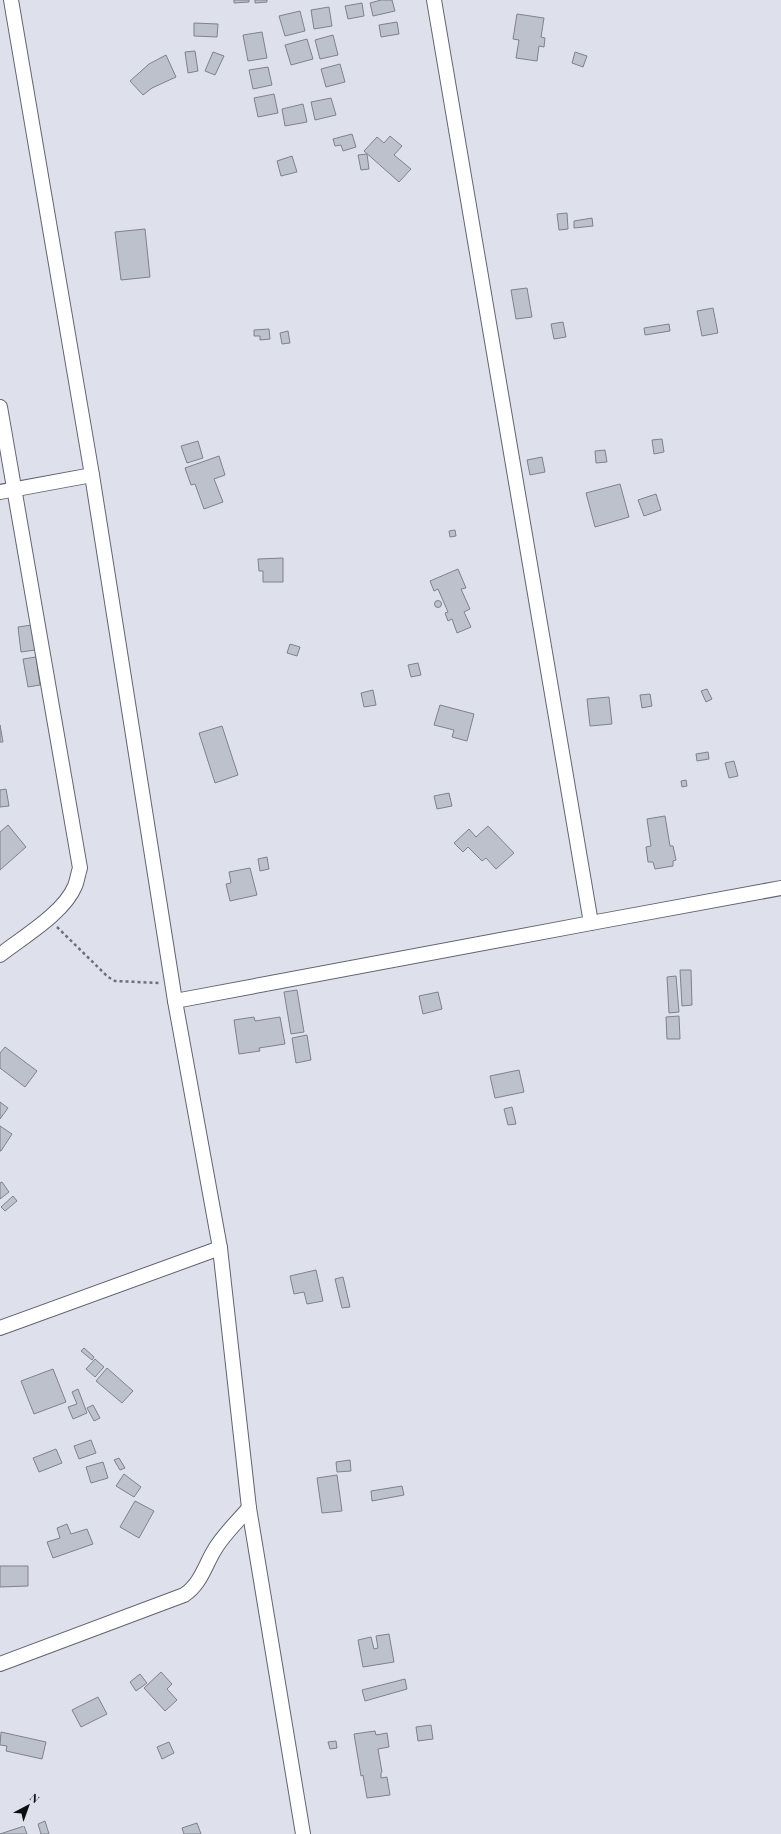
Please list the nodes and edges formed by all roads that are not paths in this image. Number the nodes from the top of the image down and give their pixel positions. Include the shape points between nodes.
1 (10, 0) edge
2 (434, 0) edge
3 (0, 407) edge
4 (92, 475) junction
5 (7, 491) edge
6 (781, 888) edge
7 (591, 923) junction
8 (0, 955) edge
9 (175, 1001) junction
10 (220, 1248) junction
11 (0, 1328) edge
12 (249, 1508) junction
13 (0, 1664) edge
14 (303, 1834) edge

1 - 4 street
2 - 7 street
3 - 5 street
4 - 5 street
4 - 9 street
5 - 8 street via 80,868 75,886 65,902
6 - 7 street
7 - 9 street
9 - 10 street
10 - 11 street
10 - 12 street
12 - 13 street via 215,1548 205,1571 191,1591
12 - 14 street

